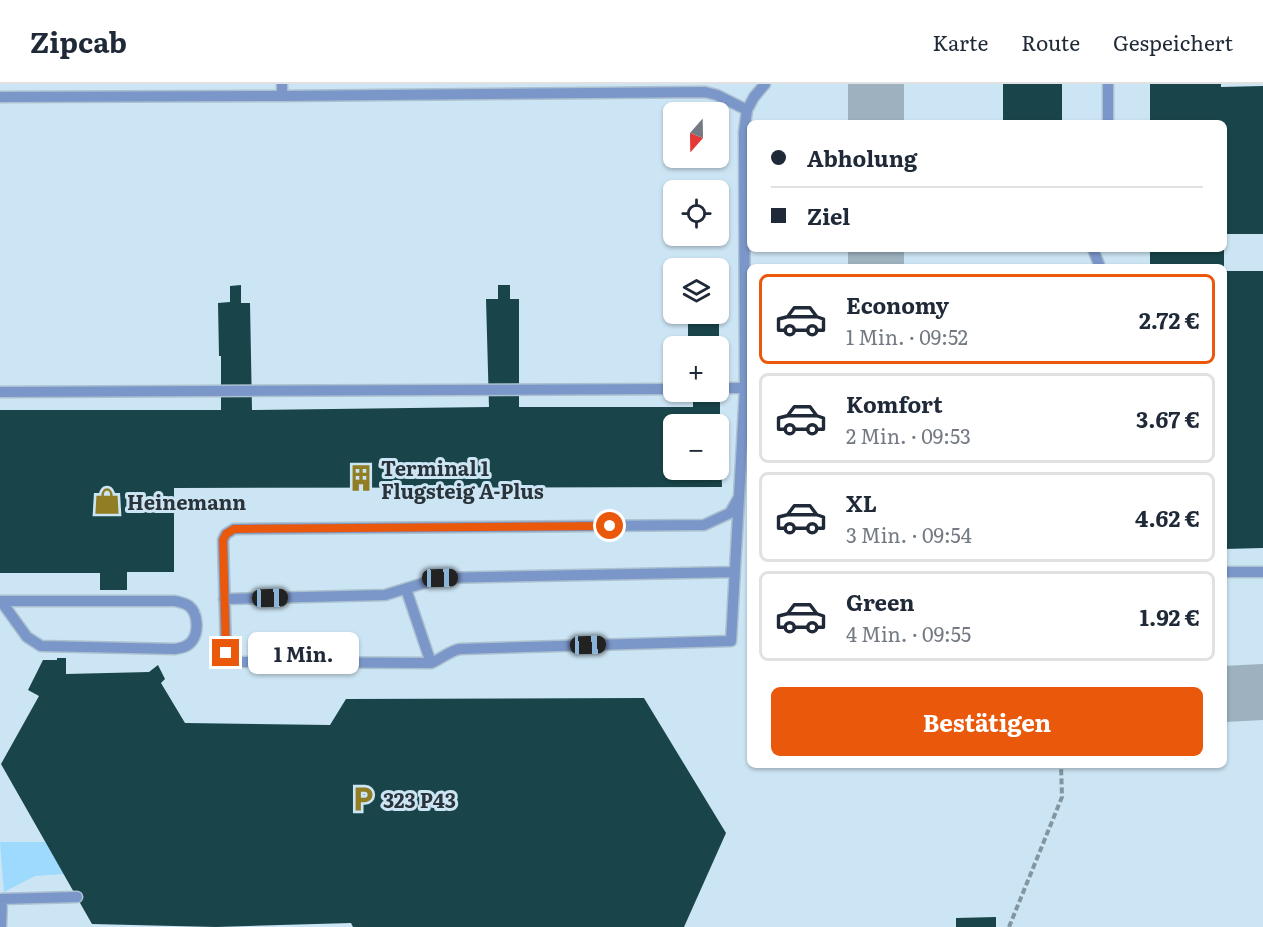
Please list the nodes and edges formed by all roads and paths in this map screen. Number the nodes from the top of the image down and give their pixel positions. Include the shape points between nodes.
1 (282, 84) edge
2 (765, 84) edge
3 (1108, 84) edge
4 (282, 96) junction
5 (0, 97) edge
6 (747, 110) junction
7 (1108, 120) edge
8 (747, 300) edge
9 (729, 388) edge
10 (745, 388) junction
11 (663, 389) edge
12 (0, 392) edge
13 (739, 496) junction
14 (735, 572) junction
15 (1227, 572) edge
16 (1263, 572) edge
17 (406, 589) junction
18 (224, 599) junction
19 (1, 601) edge
20 (431, 663) junction
21 (1061, 768) edge
22 (77, 897) dead end
23 (1, 899) edge
24 (1, 927) edge
25 (1009, 927) edge

1 - 4 lane
2 - 6 lane
3 - 7 lane
4 - 5 lane
4 - 6 lane via 705,92
6 - 8 lane
8 - 10 lane
9 - 10 lane
10 - 13 lane
11 - 12 lane
13 - 14 lane
13 - 18 lane via 730,513 704,525 234,529 223,540
14 - 17 lane via 440,578
14 - 20 lane via 731,641 460,649
15 - 16 lane
17 - 18 lane via 385,595
17 - 20 lane
18 - 20 lane via 226,653 237,662
19 - 19 lane via 187,604 196,617 195,634 193,641 175,649 41,646 27,637
21 - 25 path via 1062,796
22 - 23 lane
23 - 24 lane

